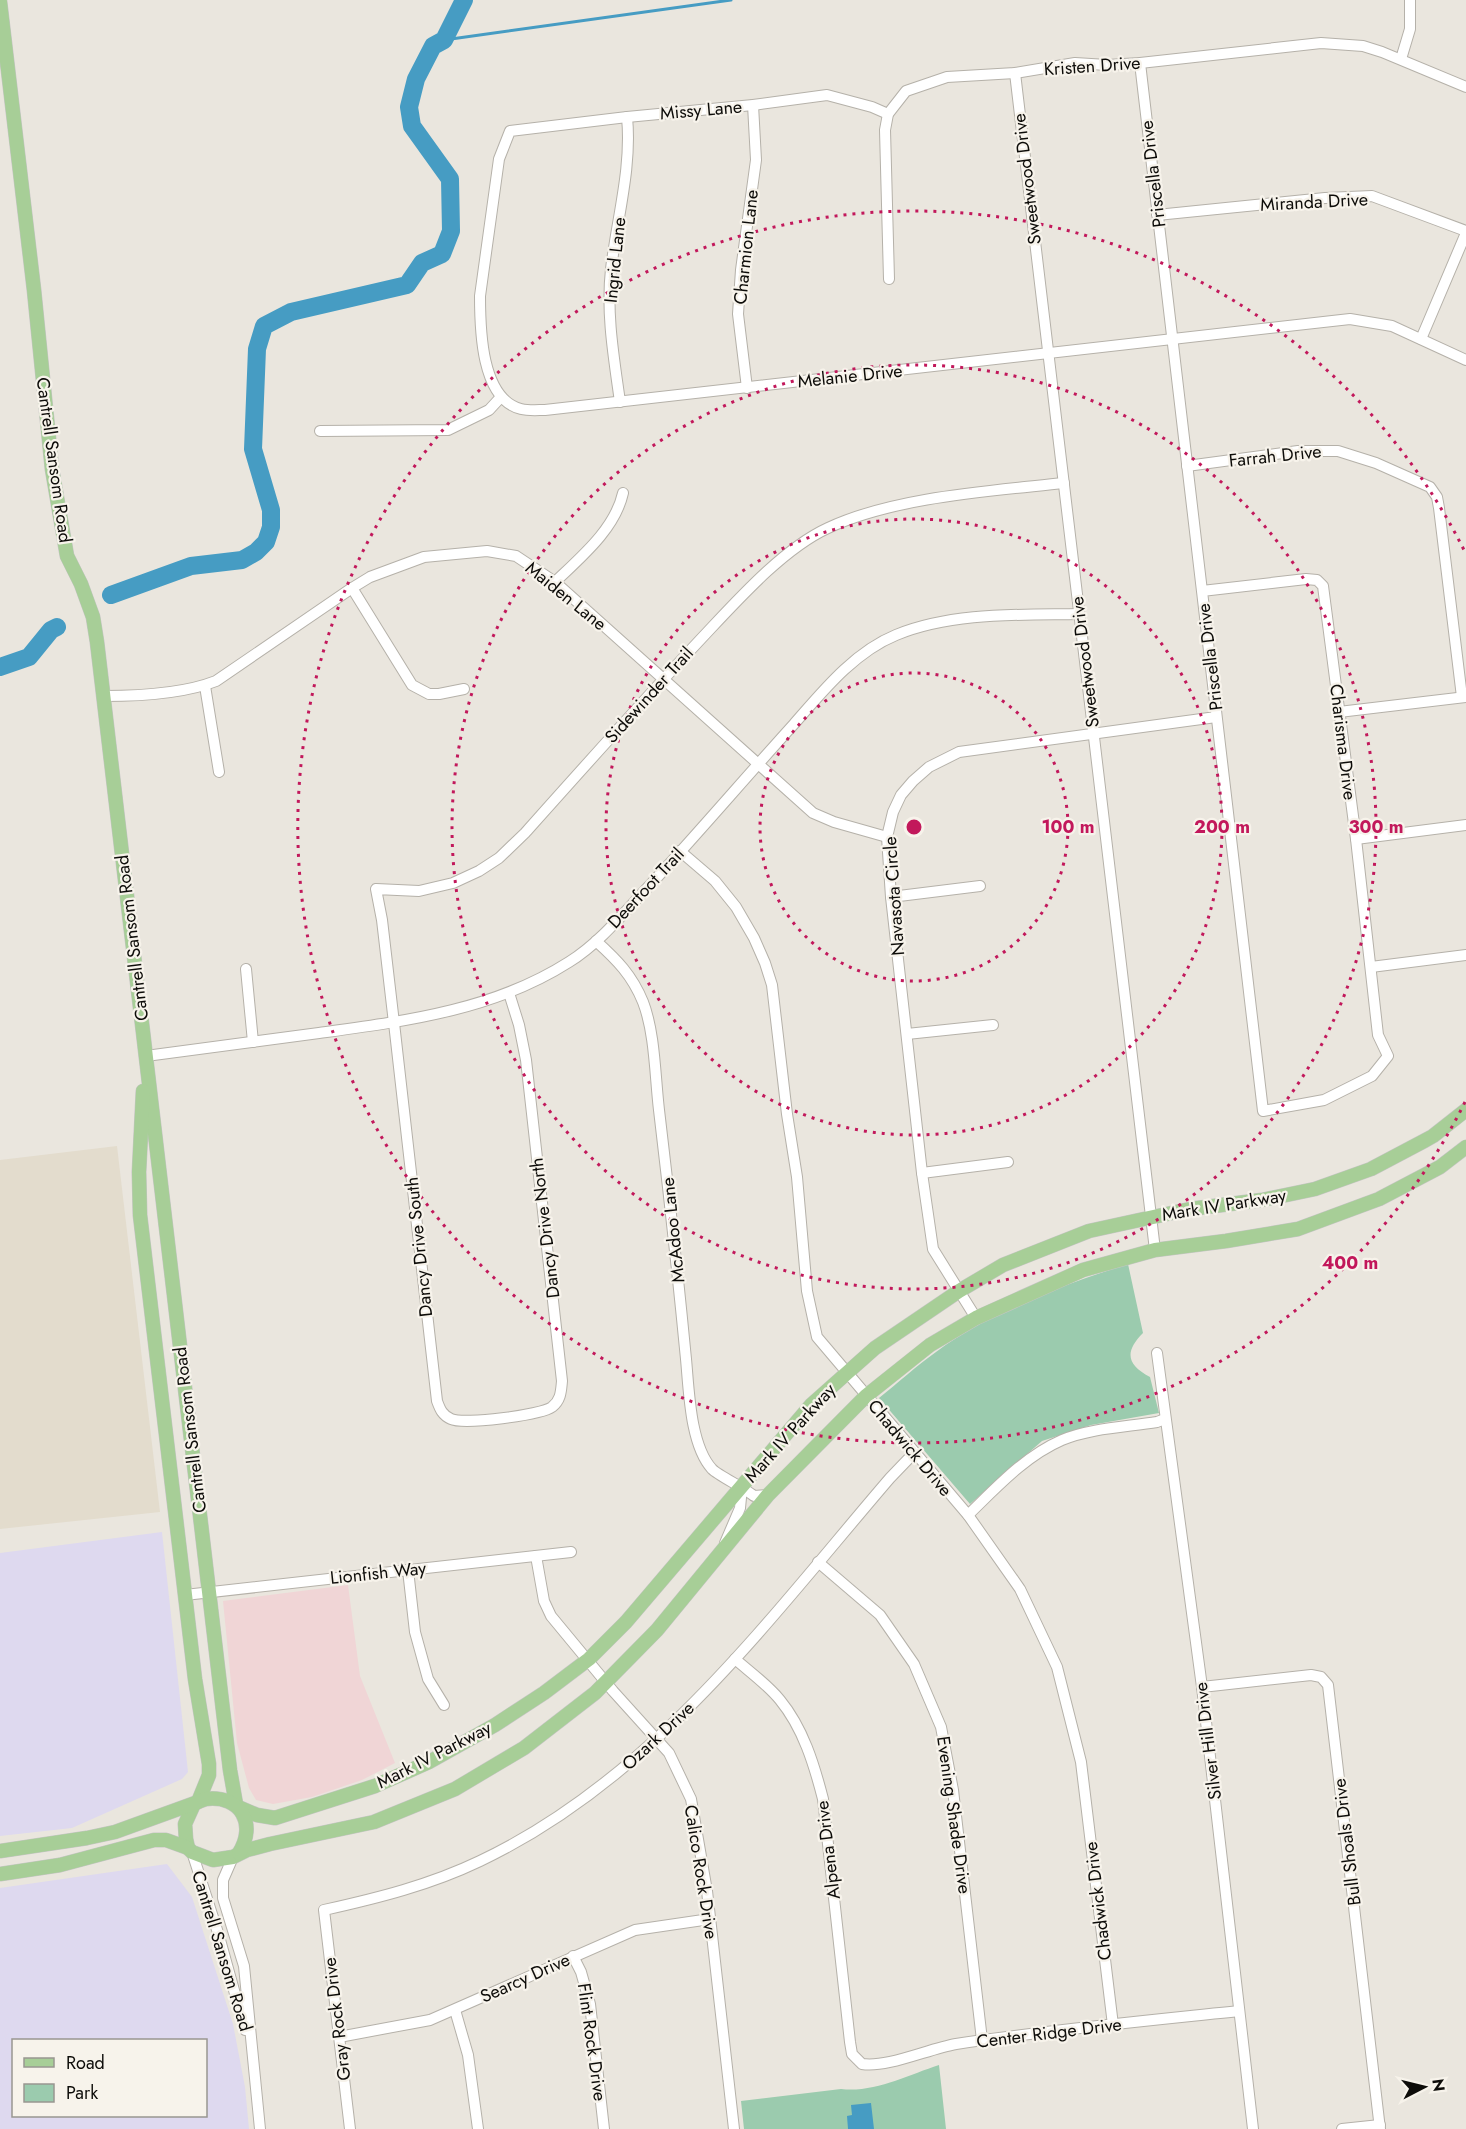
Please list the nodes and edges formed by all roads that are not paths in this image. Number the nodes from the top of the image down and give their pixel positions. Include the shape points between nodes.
1 (1410, 0) edge
2 (0, 2) edge
3 (1401, 59) junction
4 (1140, 63) junction
5 (1015, 73) junction
6 (1466, 87) edge
7 (753, 105) junction
8 (888, 114) junction
9 (627, 117) junction
10 (1157, 215) junction
11 (1466, 232) edge
12 (889, 279) dead end
13 (1172, 339) junction
14 (1421, 339) junction
15 (1048, 354) junction
16 (1466, 360) edge
17 (747, 388) junction
18 (501, 397) junction
19 (621, 402) junction
20 (320, 431) dead end
21 (1187, 466) junction
22 (1064, 483) junction
23 (624, 493) dead end
24 (555, 582) junction
25 (352, 588) junction
26 (1202, 591) junction
27 (1079, 614) junction
28 (663, 680) junction
29 (205, 686) junction
30 (464, 689) dead end
31 (104, 696) junction
32 (1464, 697) edge
33 (1339, 712) junction
34 (1216, 717) junction
35 (1094, 734) junction
36 (758, 764) junction
37 (219, 772) dead end
38 (1466, 825) edge
39 (887, 837) junction
40 (1356, 839) junction
41 (680, 851) junction
42 (980, 886) dead end
43 (891, 897) junction
44 (596, 941) junction
45 (1466, 955) edge
46 (1371, 967) junction
47 (246, 969) dead end
48 (509, 993) junction
49 (394, 1023) junction
50 (993, 1025) dead end
51 (907, 1034) junction
52 (253, 1042) junction
53 (146, 1056) junction
54 (1388, 1056) joint
55 (1466, 1110) edge
56 (1466, 1147) edge
57 (1008, 1162) dead end
58 (922, 1173) junction
59 (1151, 1217) junction
60 (165, 1221) junction
61 (141, 1224) junction
62 (1155, 1250) junction
63 (959, 1290) junction
64 (976, 1318) junction
65 (1157, 1353) dead end
66 (846, 1373) junction
67 (866, 1396) junction
68 (498, 1418) joint
69 (1165, 1419) junction
70 (193, 1454) junction
71 (914, 1454) junction
72 (168, 1458) junction
73 (742, 1487) junction
74 (768, 1496) junction
75 (968, 1515) junction
76 (571, 1552) dead end
77 (722, 1552) junction
78 (536, 1556) junction
79 (818, 1562) junction
80 (408, 1570) junction
81 (209, 1592) junction
82 (185, 1595) junction
83 (589, 1659) junction
84 (735, 1659) junction
85 (606, 1682) junction
86 (1202, 1688) junction
87 (444, 1705) dead end
88 (657, 1739) junction
89 (196, 1803) junction
90 (237, 1806) junction
91 (190, 1850) junction
92 (0, 1851) edge
93 (236, 1855) junction
94 (0, 1874) edge
95 (324, 1910) joint
96 (710, 1919) junction
97 (573, 1956) junction
98 (455, 2010) junction
99 (1239, 2011) junction
100 (1113, 2025) junction
101 (339, 2037) junction
102 (982, 2040) junction
103 (251, 2050) junction
104 (862, 2064) joint
105 (1380, 2127) edge
106 (260, 2129) edge
107 (350, 2129) edge
108 (478, 2129) edge
109 (604, 2129) edge
110 (734, 2129) edge
111 (1253, 2129) edge
112 (1341, 2129) edge

1 - 3 street via 1410,29
2 - 31 main road, Cantrell Sansom Road via 52,469 68,556 93,617
3 - 4 street, Kristen Drive via 1363,46 1321,43
3 - 6 street, Kristen Drive
4 - 5 street, Kristen Drive via 1075,63
4 - 10 street, Priscella Drive
5 - 8 street, Kristen Drive via 947,77 924,84 906,91
5 - 15 street, Sweetwood Drive
7 - 8 street, Missy Lane via 827,95
7 - 9 street, Missy Lane
7 - 17 street, Charmion Lane via 756,160 738,314
8 - 12 street via 884,149
9 - 18 street, Missy Lane via 510,131 499,159 480,296 489,376
9 - 19 street, Ingrid Lane via 628,165 609,300
10 - 11 street, Miranda Drive via 1372,196
10 - 13 street, Priscella Drive
11 - 14 street
13 - 14 street, Melanie Drive via 1350,319 1392,326
13 - 15 street, Melanie Drive
13 - 21 street, Priscella Drive
14 - 16 street, Melanie Drive
15 - 17 street, Melanie Drive
15 - 22 street, Sweetwood Drive
17 - 19 street, Melanie Drive
18 - 19 street, Melanie Drive via 520,409
18 - 20 street via 489,411 448,430
21 - 26 street, Priscella Drive
21 - 32 street, Farrah Drive via 1338,451 1430,487 1439,508
22 - 27 street, Sweetwood Drive
22 - 28 street, Sidewinder Trail via 888,508 828,528 783,557
23 - 24 street via 620,507 591,547
24 - 25 street, Maiden Lane via 516,556 487,551 424,557
24 - 28 street, Maiden Lane
25 - 29 street, Maiden Lane
25 - 30 street via 412,685 429,694
26 - 33 street, Charisma Drive via 1317,580 1323,586
26 - 34 street, Priscella Drive
27 - 35 street, Sweetwood Drive
27 - 36 street, Deerfoot Trail via 1005,615 950,621 896,635 873,647 828,687
28 - 36 street, Maiden Lane
28 - 49 street, Sidewinder Trail via 499,858 453,883 418,891 376,888
29 - 31 street, Maiden Lane via 138,696
29 - 37 street
31 - 53 main road, Cantrell Sansom Road
32 - 33 street
33 - 40 street, Charisma Drive
34 - 35 street, Navasota Circle
34 - 54 street, Priscella Drive via 1263,1111 1324,1100 1372,1076
35 - 39 street, Navasota Circle via 959,752 942,760 912,781 893,812
35 - 59 street, Sweetwood Drive
36 - 39 street, Maiden Lane via 813,813
36 - 41 street, Deerfoot Trail
38 - 40 street
39 - 43 street, Navasota Circle
40 - 46 street, Charisma Drive
41 - 44 street, Deerfoot Trail
41 - 66 street, Chadwick Drive via 715,881 736,907 765,963 774,997 813,1323 817,1336
42 - 43 street
43 - 51 street, Navasota Circle
44 - 48 street, Deerfoot Trail via 570,962
44 - 73 street, McAdoo Lane via 623,966 636,986 648,1018 695,1430 712,1470
45 - 46 street
46 - 54 street, Charisma Drive via 1378,1035
47 - 52 street
48 - 49 street, Deerfoot Trail
48 - 68 street, Dancy Drive North via 526,1060 562,1381 561,1396 552,1407
49 - 52 street, Deerfoot Trail
49 - 68 street, Dancy Drive South via 437,1401 440,1411 454,1420
50 - 51 street
51 - 58 street, Navasota Circle
52 - 53 street, Deerfoot Trail
53 - 60 main road, Cantrell Sansom Road
53 - 61 main road, Cantrell Sansom Road via 139,1172
55 - 59 main road, Mark IV Parkway via 1424,1141 1371,1169 1315,1190
56 - 62 main road, Mark IV Parkway via 1440,1167 1379,1199 1298,1229
57 - 58 street
58 - 63 street, Navasota Circle via 933,1249
59 - 62 street, Sweetwood Drive
59 - 63 main road, Mark IV Parkway via 1089,1231 1003,1265
60 - 61 main road
60 - 70 main road, Cantrell Sansom Road
61 - 72 main road, Cantrell Sansom Road
62 - 64 main road, Mark IV Parkway via 1083,1270
63 - 64 street, Navasota Circle
63 - 66 main road, Mark IV Parkway
64 - 67 main road, Mark IV Parkway via 930,1345
65 - 69 street, Silver Hill Drive
66 - 67 street, Chadwick Drive
66 - 73 main road, Mark IV Parkway via 810,1405
67 - 71 street, Chadwick Drive
67 - 74 main road, Mark IV Parkway
69 - 75 street via 1088,1433 1039,1451
69 - 86 street, Silver Hill Drive
70 - 72 main road
70 - 81 main road, Cantrell Sansom Road
71 - 75 street, Chadwick Drive
71 - 79 street, Ozark Drive
72 - 82 main road, Cantrell Sansom Road
73 - 74 street, McAdoo Lane via 754,1496
73 - 77 street via 740,1508
73 - 83 main road, Mark IV Parkway via 626,1622
74 - 77 main road, Mark IV Parkway
75 - 100 street, Chadwick Drive via 1020,1590 1057,1667 1081,1762
76 - 78 street, Lionfish Way
77 - 85 main road, Mark IV Parkway via 657,1630
78 - 80 street, Lionfish Way
78 - 83 street, Calico Rock Drive via 542,1593 551,1616
79 - 84 street, Ozark Drive
79 - 102 street, Evening Shade Drive via 880,1615 914,1664 941,1727 953,1790
80 - 81 street, Lionfish Way
80 - 87 street via 415,1632 428,1679
81 - 82 street, Lionfish Way
81 - 90 main road, Cantrell Sansom Road
82 - 89 main road, Cantrell Sansom Road via 209,1764 209,1775
83 - 85 street, Calico Rock Drive
83 - 90 main road, Mark IV Parkway via 495,1725 429,1762 375,1786 275,1818
84 - 88 street, Ozark Drive
84 - 104 street, Alpena Drive via 780,1700 816,1771 823,1799 850,2042 852,2054
85 - 88 street, Calico Rock Drive
85 - 93 main road, Mark IV Parkway via 524,1748 455,1789 374,1822
86 - 99 street, Silver Hill Drive
86 - 105 street, Bull Shoals Drive via 1311,1675 1321,1677 1328,1685
88 - 95 street, Ozark Drive via 573,1808 479,1862 429,1882
88 - 96 street, Calico Rock Drive via 669,1753 691,1799
89 - 90 main road via 220,1798
89 - 91 main road via 185,1824
89 - 92 main road via 115,1832
90 - 93 main road via 245,1833
91 - 93 main road via 213,1860
91 - 94 main road via 166,1840 154,1840 60,1865
91 - 103 street, Cantrell Sansom Road
93 - 103 street, Cantrell Sansom Road via 226,1869 222,1892 244,1966
95 - 101 street, Gray Rock Drive
96 - 97 street, Searcy Drive via 635,1930
96 - 110 street, Calico Rock Drive
97 - 98 street, Searcy Drive
97 - 109 street, Flint Rock Drive via 590,2004
98 - 101 street, Searcy Drive via 409,2025
98 - 108 street via 468,2055
99 - 100 street, Center Ridge Drive
99 - 111 street, Silver Hill Drive
100 - 102 street, Center Ridge Drive
101 - 107 street, Gray Rock Drive
102 - 104 street, Center Ridge Drive via 880,2064
103 - 106 street, Cantrell Sansom Road
105 - 112 street

